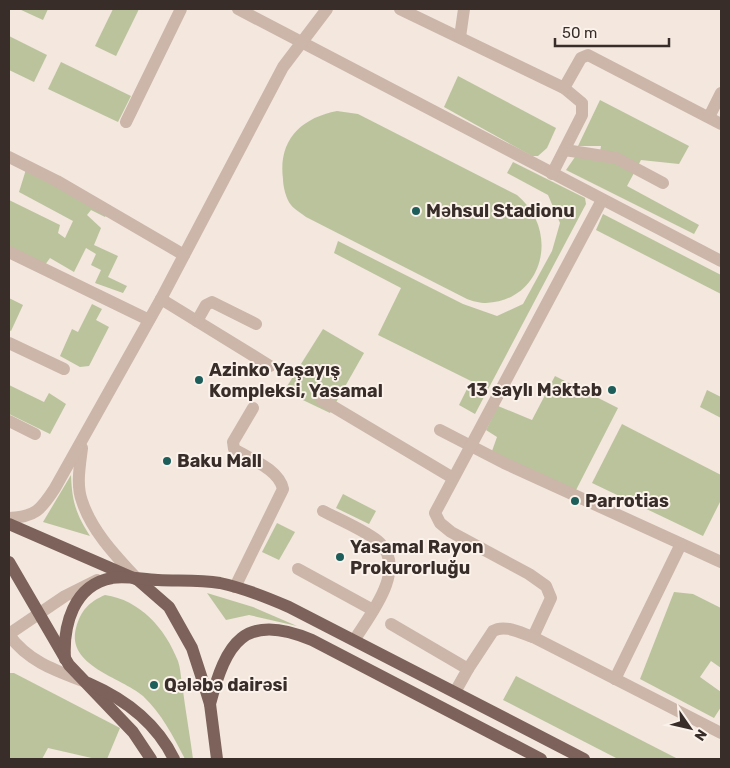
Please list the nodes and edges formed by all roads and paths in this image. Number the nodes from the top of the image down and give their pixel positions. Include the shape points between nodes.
1 (181, 9) edge
2 (238, 9) edge
3 (327, 9) edge
4 (400, 9) edge
5 (464, 9) edge
6 (460, 37) junction
7 (301, 42) junction
8 (564, 88) junction
9 (721, 93) edge
10 (709, 117) junction
11 (126, 122) dead end
12 (721, 124) edge
13 (565, 150) junction
14 (9, 157) edge
15 (552, 174) junction
16 (663, 183) dead end
17 (602, 200) junction
18 (9, 252) edge
19 (184, 255) junction
20 (721, 261) edge
21 (160, 299) junction
22 (149, 320) junction
23 (197, 321) junction
24 (256, 324) dead end
25 (9, 343) edge
26 (270, 366) dead end
27 (64, 369) dead end
28 (322, 400) dead end
29 (253, 408) dead end
30 (9, 421) edge
31 (440, 430) dead end
32 (35, 434) dead end
33 (83, 440) junction
34 (470, 446) junction
35 (454, 478) junction
36 (323, 511) dead end
37 (9, 518) edge
38 (9, 524) edge
39 (681, 544) junction
40 (9, 562) edge
41 (721, 562) edge
42 (298, 569) dead end
43 (112, 578) junction
44 (138, 580) junction
45 (235, 587) junction
46 (373, 610) junction
47 (391, 624) dead end
48 (9, 634) edge
49 (533, 637) junction
50 (355, 640) junction
51 (66, 659) junction
52 (468, 669) junction
53 (615, 679) junction
54 (84, 681) junction
55 (455, 692) junction
56 (210, 704) junction
57 (721, 732) edge
58 (151, 759) edge
59 (174, 759) edge
60 (217, 759) edge
61 (541, 759) edge
62 (584, 759) edge

1 - 11 street
2 - 7 street
3 - 7 street
4 - 6 street
5 - 6 street
6 - 8 street
7 - 15 street
7 - 19 street via 269,92
8 - 10 street via 581,58 588,55
8 - 13 street via 582,104 582,115
9 - 10 street
10 - 12 street
13 - 15 street
13 - 16 street via 616,158
14 - 19 street via 58,181
15 - 17 street
17 - 20 street
17 - 34 street
18 - 22 street
19 - 21 street
21 - 22 street
21 - 23 street
22 - 33 street
23 - 24 street via 206,305 212,302
23 - 26 street
25 - 27 street
28 - 35 street
29 - 45 street via 233,442 234,449 276,475 282,489
30 - 32 street
31 - 34 street
33 - 37 street via 45,503 28,517
33 - 44 street via 79,471 82,501 101,537
34 - 35 street
34 - 39 street
35 - 49 street via 435,513 440,523 546,586 551,598
36 - 46 street via 379,542 387,552 388,580
38 - 44 main road
39 - 41 street
39 - 53 street
40 - 51 main road
42 - 46 street
43 - 44 main road
43 - 48 street via 80,587
43 - 51 main road via 84,594 73,610 66,624
44 - 45 main road via 200,581
44 - 56 main road via 158,596 176,618 192,648
45 - 50 main road via 289,607
46 - 50 street
47 - 52 street
48 - 54 street via 32,659
49 - 52 street via 498,628
49 - 53 street
50 - 55 main road
51 - 54 main road
52 - 55 street
53 - 57 street
54 - 58 main road via 133,732
54 - 59 main road via 120,698 137,712 163,740
55 - 62 main road
56 - 60 main road
56 - 61 main road via 222,663 236,643 255,631 267,628 286,631 312,640

